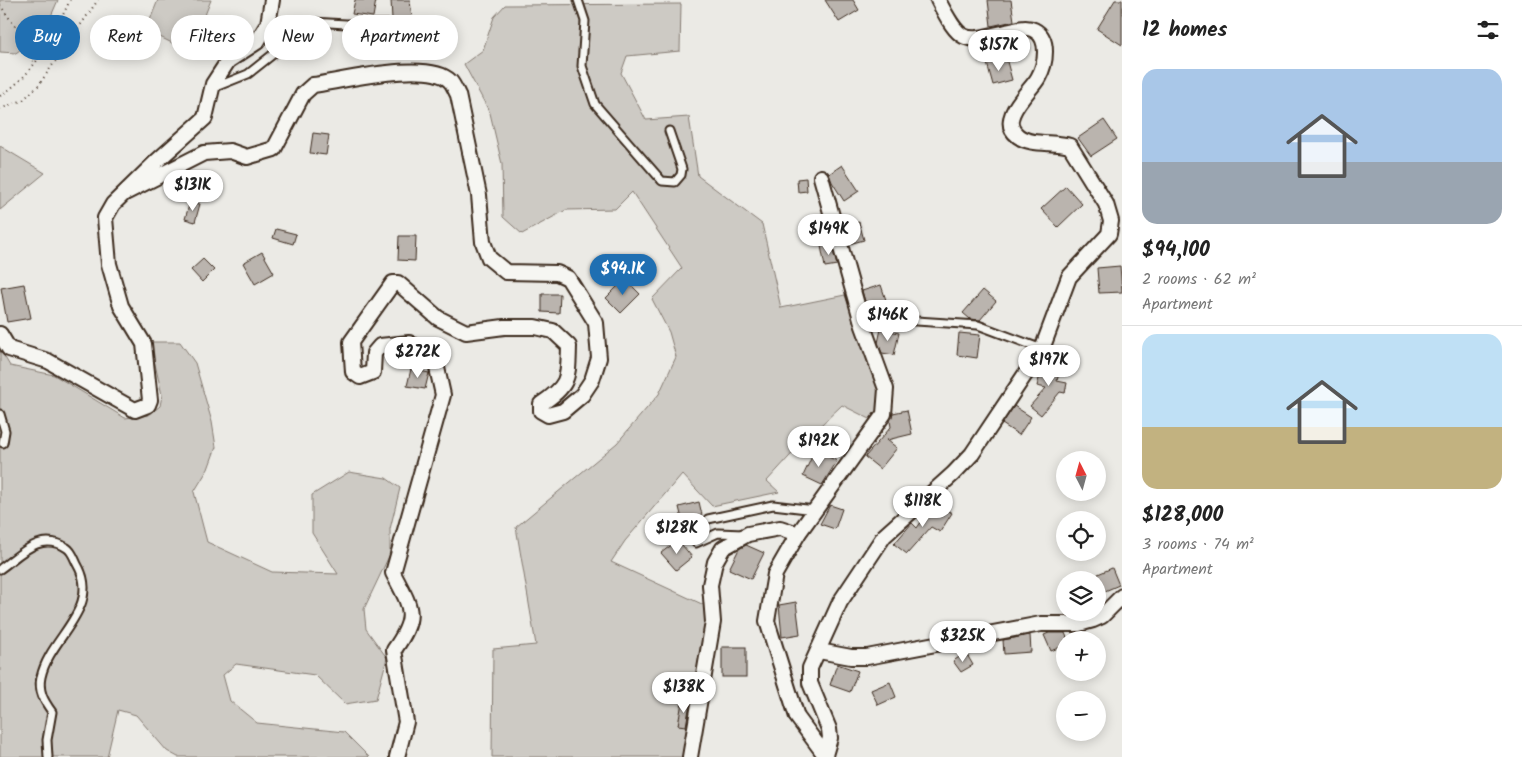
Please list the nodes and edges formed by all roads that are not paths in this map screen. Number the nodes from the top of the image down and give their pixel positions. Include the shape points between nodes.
1 (272, 0) edge
2 (578, 0) edge
3 (938, 0) edge
4 (342, 24) edge
5 (212, 89) junction
6 (669, 131) dead end
7 (821, 177) dead end
8 (127, 192) junction
9 (863, 326) junction
10 (0, 334) edge
11 (1042, 349) junction
12 (0, 414) edge
13 (3, 443) dead end
14 (815, 510) junction
15 (708, 519) dead end
16 (748, 534) junction
17 (798, 534) junction
18 (696, 543) dead end
19 (0, 569) edge
20 (1122, 596) edge
21 (819, 651) junction
22 (824, 756) edge
23 (48, 757) edge
24 (397, 757) edge
25 (690, 757) edge

1 - 5 street via 268,24 257,42 228,61
2 - 6 lane via 585,21 582,66 595,104 662,181 675,182 682,169
3 - 11 street via 953,29 961,36 975,39 1024,28 1034,30 1044,41 1045,55 1039,77 1014,109 1011,124 1018,136 1070,146 1106,204 1111,221 1109,234 1069,277
4 - 5 lane via 312,22 297,26 272,55 248,74
5 - 8 street via 206,118
7 - 9 street
8 - 10 street via 113,204 105,218 109,264 121,306 144,344 148,405 135,410 48,361 9,350
8 - 24 street via 204,153 230,151 247,157 274,149 303,94 313,85 412,70 431,72 450,80 458,95 479,195 483,242 489,258 506,272 556,273 568,278 596,323 599,358 592,380 582,395 563,411 548,416 541,411 542,404 556,394 568,377 568,346 553,330 535,326 466,332 438,318 398,283 393,284 351,342 353,372 360,378 373,372 374,353 380,346 409,343 435,359 444,395 393,573 410,606 408,630 394,650 406,722
9 - 11 lane via 901,320 978,325
9 - 14 street via 886,389 884,414
11 - 21 street via 972,454 884,536 840,602
12 - 13 lane via 5,431
14 - 15 lane via 773,505
14 - 17 street
16 - 17 street via 780,528
16 - 18 lane via 718,533
16 - 25 street via 723,548 715,562 710,585 713,622
17 - 22 street via 775,574 767,621 797,717
19 - 23 lane via 34,544 54,541 69,550 85,576 84,602 50,652 40,678 42,699 52,712 47,740
20 - 21 street via 1102,616 1079,624 1041,624 867,657
21 - 22 street via 810,668 810,683 829,729 830,738

